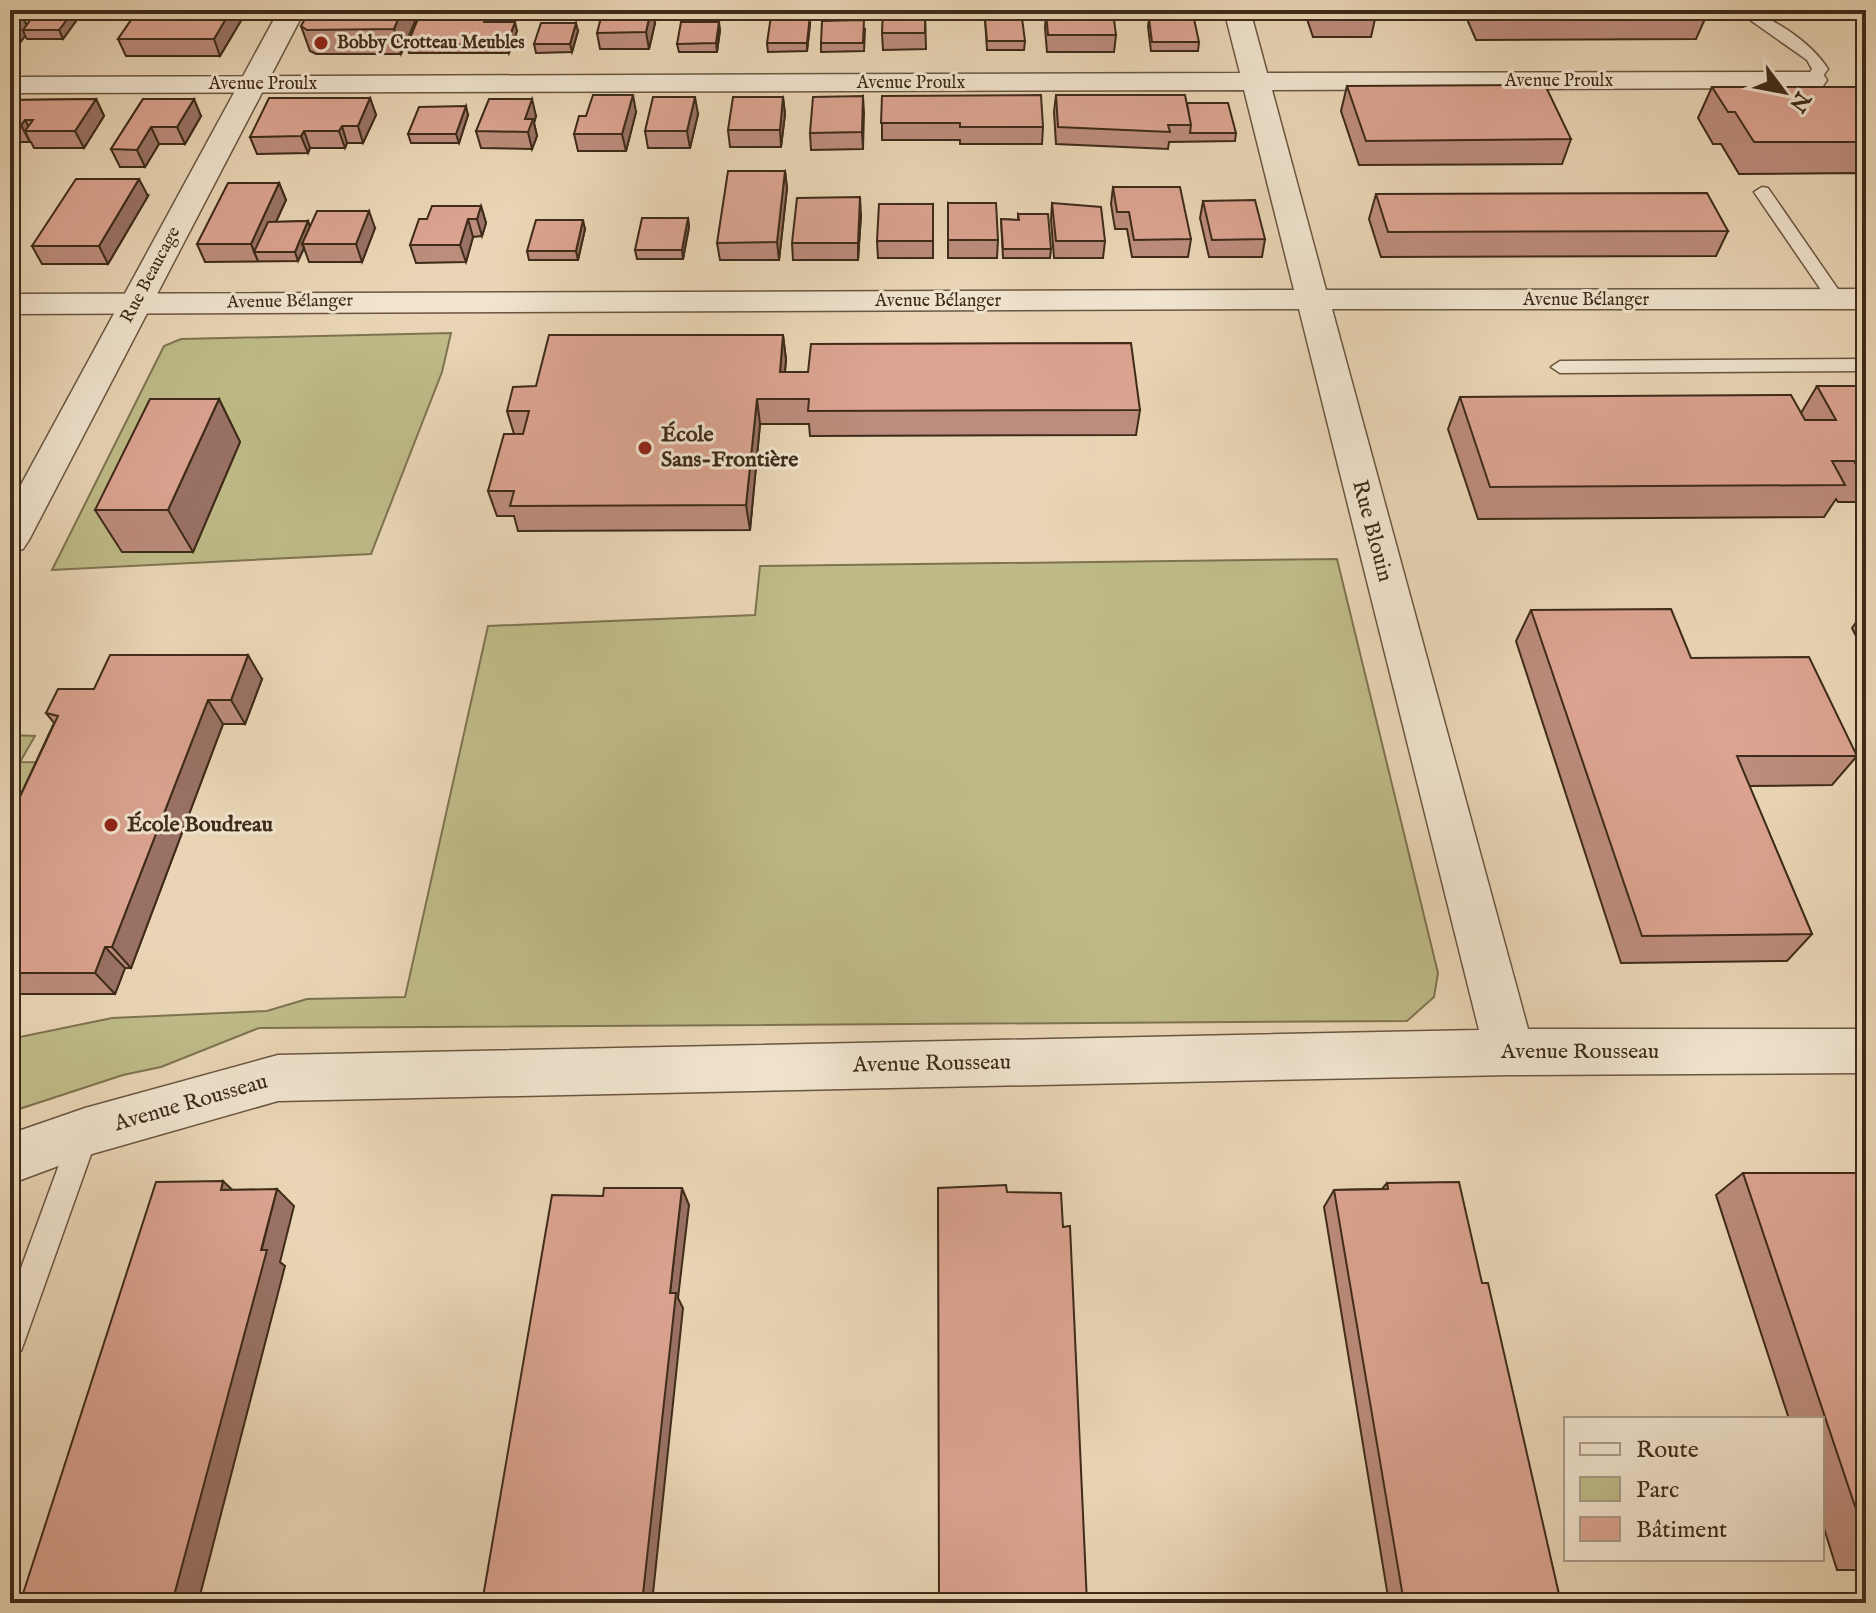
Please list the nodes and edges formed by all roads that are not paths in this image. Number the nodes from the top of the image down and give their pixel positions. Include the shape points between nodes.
1 (292, 10) edge
2 (1237, 10) edge
3 (1743, 10) edge
4 (1813, 80) joint
5 (1254, 82) junction
6 (253, 84) junction
7 (10, 85) edge
8 (1762, 192) dead end
9 (1851, 299) edge
10 (1312, 302) junction
11 (10, 304) edge
12 (135, 304) junction
13 (1866, 365) edge
14 (1560, 367) dead end
15 (10, 540) edge
16 (1866, 1051) edge
17 (1509, 1052) junction
18 (85, 1132) junction
19 (10, 1159) edge
20 (10, 1340) edge

1 - 6 street, Rue Beaucage
2 - 5 street, Rue Blouin
3 - 4 lane via 1813,57 1820,69
4 - 5 street, Avenue Proulx
5 - 6 street, Avenue Proulx
5 - 10 street, Rue Blouin
6 - 7 street, Avenue Proulx
6 - 12 street, Rue Beaucage
8 - 9 lane
9 - 10 street, Avenue Bélanger
10 - 12 street, Avenue Bélanger
10 - 17 street, Rue Blouin
11 - 12 street, Avenue Bélanger
12 - 15 street, Rue Beaucage
13 - 14 lane
16 - 17 street, Avenue Rousseau
17 - 18 street, Avenue Rousseau via 278,1078
18 - 19 street, Avenue Rousseau
18 - 20 lane

